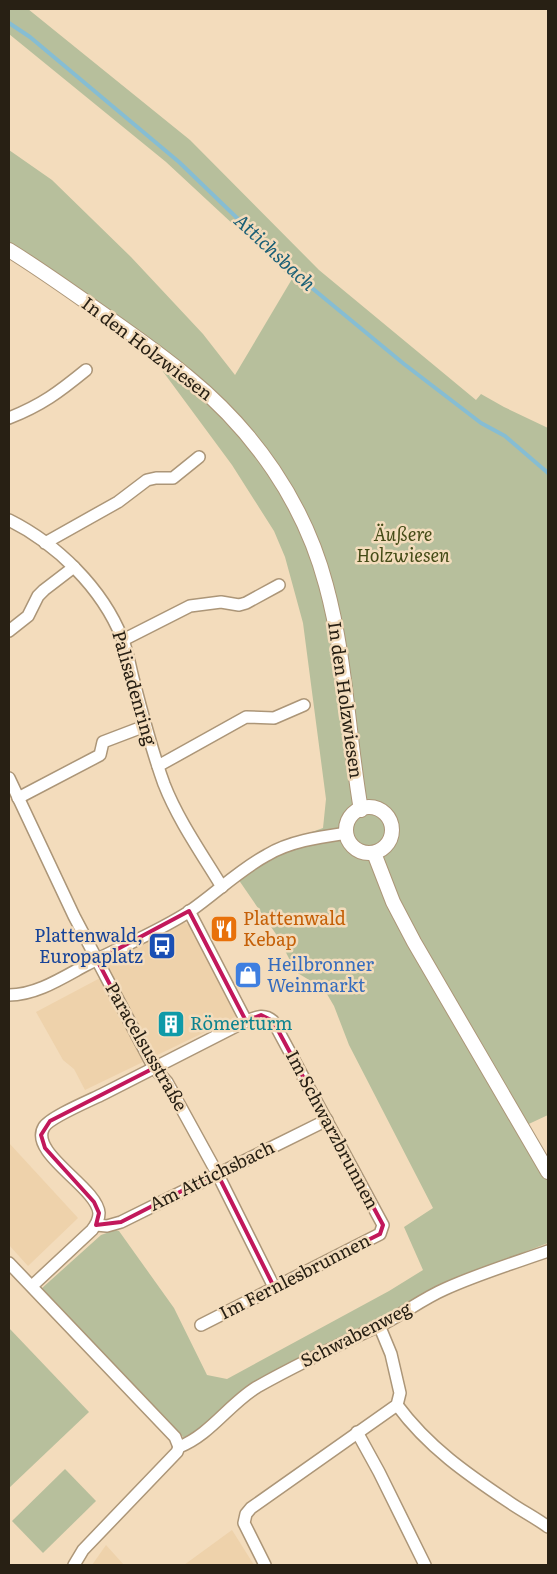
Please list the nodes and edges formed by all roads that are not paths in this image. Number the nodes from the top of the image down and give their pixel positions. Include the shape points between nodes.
1 (9, 250) edge
2 (86, 370) dead end
3 (9, 418) edge
4 (199, 456) dead end
5 (9, 520) edge
6 (45, 543) junction
7 (74, 567) junction
8 (279, 585) dead end
9 (9, 632) edge
10 (123, 640) junction
11 (304, 705) dead end
12 (145, 726) junction
13 (158, 766) junction
14 (9, 778) edge
15 (18, 798) junction
16 (361, 810) junction
17 (347, 833) junction
18 (374, 853) junction
19 (222, 887) junction
20 (189, 911) junction
21 (96, 960) junction
22 (9, 995) edge
23 (246, 1021) junction
24 (154, 1068) junction
25 (327, 1120) junction
26 (548, 1172) edge
27 (217, 1173) junction
28 (96, 1225) junction
29 (383, 1225) joint
30 (548, 1251) edge
31 (9, 1263) edge
32 (32, 1286) junction
33 (274, 1287) junction
34 (201, 1325) dead end
35 (379, 1325) junction
36 (397, 1405) junction
37 (357, 1432) junction
38 (179, 1447) junction
39 (548, 1527) edge
40 (74, 1565) edge
41 (265, 1565) edge
42 (425, 1565) edge

1 - 16 street, In den Holzwiesen via 188,376 233,418 274,470 312,540 326,585 340,656
2 - 3 street via 47,401
4 - 6 street via 173,478 147,480 118,502
5 - 6 street, Palisadenring
6 - 7 street, Palisadenring
7 - 9 street via 44,590 28,616
7 - 10 street, Palisadenring via 104,604
8 - 10 street via 246,603 190,606
10 - 12 street, Palisadenring
11 - 13 street via 274,718 246,717
12 - 13 street, Palisadenring
12 - 15 street via 103,742 100,755
13 - 19 street, Palisadenring via 183,823
14 - 15 street, Paracelsusstraße
15 - 21 street, Paracelsusstraße
16 - 17 street via 349,819
16 - 18 street via 377,809 387,816 392,826 388,843
17 - 18 street via 353,847
17 - 19 street via 282,847
18 - 26 street via 393,902 414,942
19 - 20 street
20 - 21 street
20 - 23 street
21 - 22 street via 44,986
21 - 24 street, Paracelsusstraße
23 - 24 street
23 - 25 street, Im Schwarzbrunnen via 262,1015 273,1021
24 - 27 street, Paracelsusstraße via 167,1082
24 - 28 street via 50,1121 42,1130 44,1148 94,1202 99,1213
25 - 27 street, Am Attichsbach
25 - 29 street, Im Schwarzbrunnen
27 - 28 street, Am Attichsbach via 121,1222
27 - 33 street, Paracelsusstraße
28 - 32 street
29 - 33 street, Im Fernlesbrunnen via 380,1234
30 - 35 street, Schwabenweg via 444,1289
31 - 32 street
32 - 38 street via 175,1437
33 - 34 street, Im Fernlesbrunnen
35 - 36 street via 400,1392
35 - 38 street, Schwabenweg via 253,1390 232,1404 190,1443
36 - 37 street
36 - 39 street via 435,1449
37 - 41 street via 251,1508 244,1520
37 - 42 street
38 - 40 street, Schwabenweg via 83,1550

